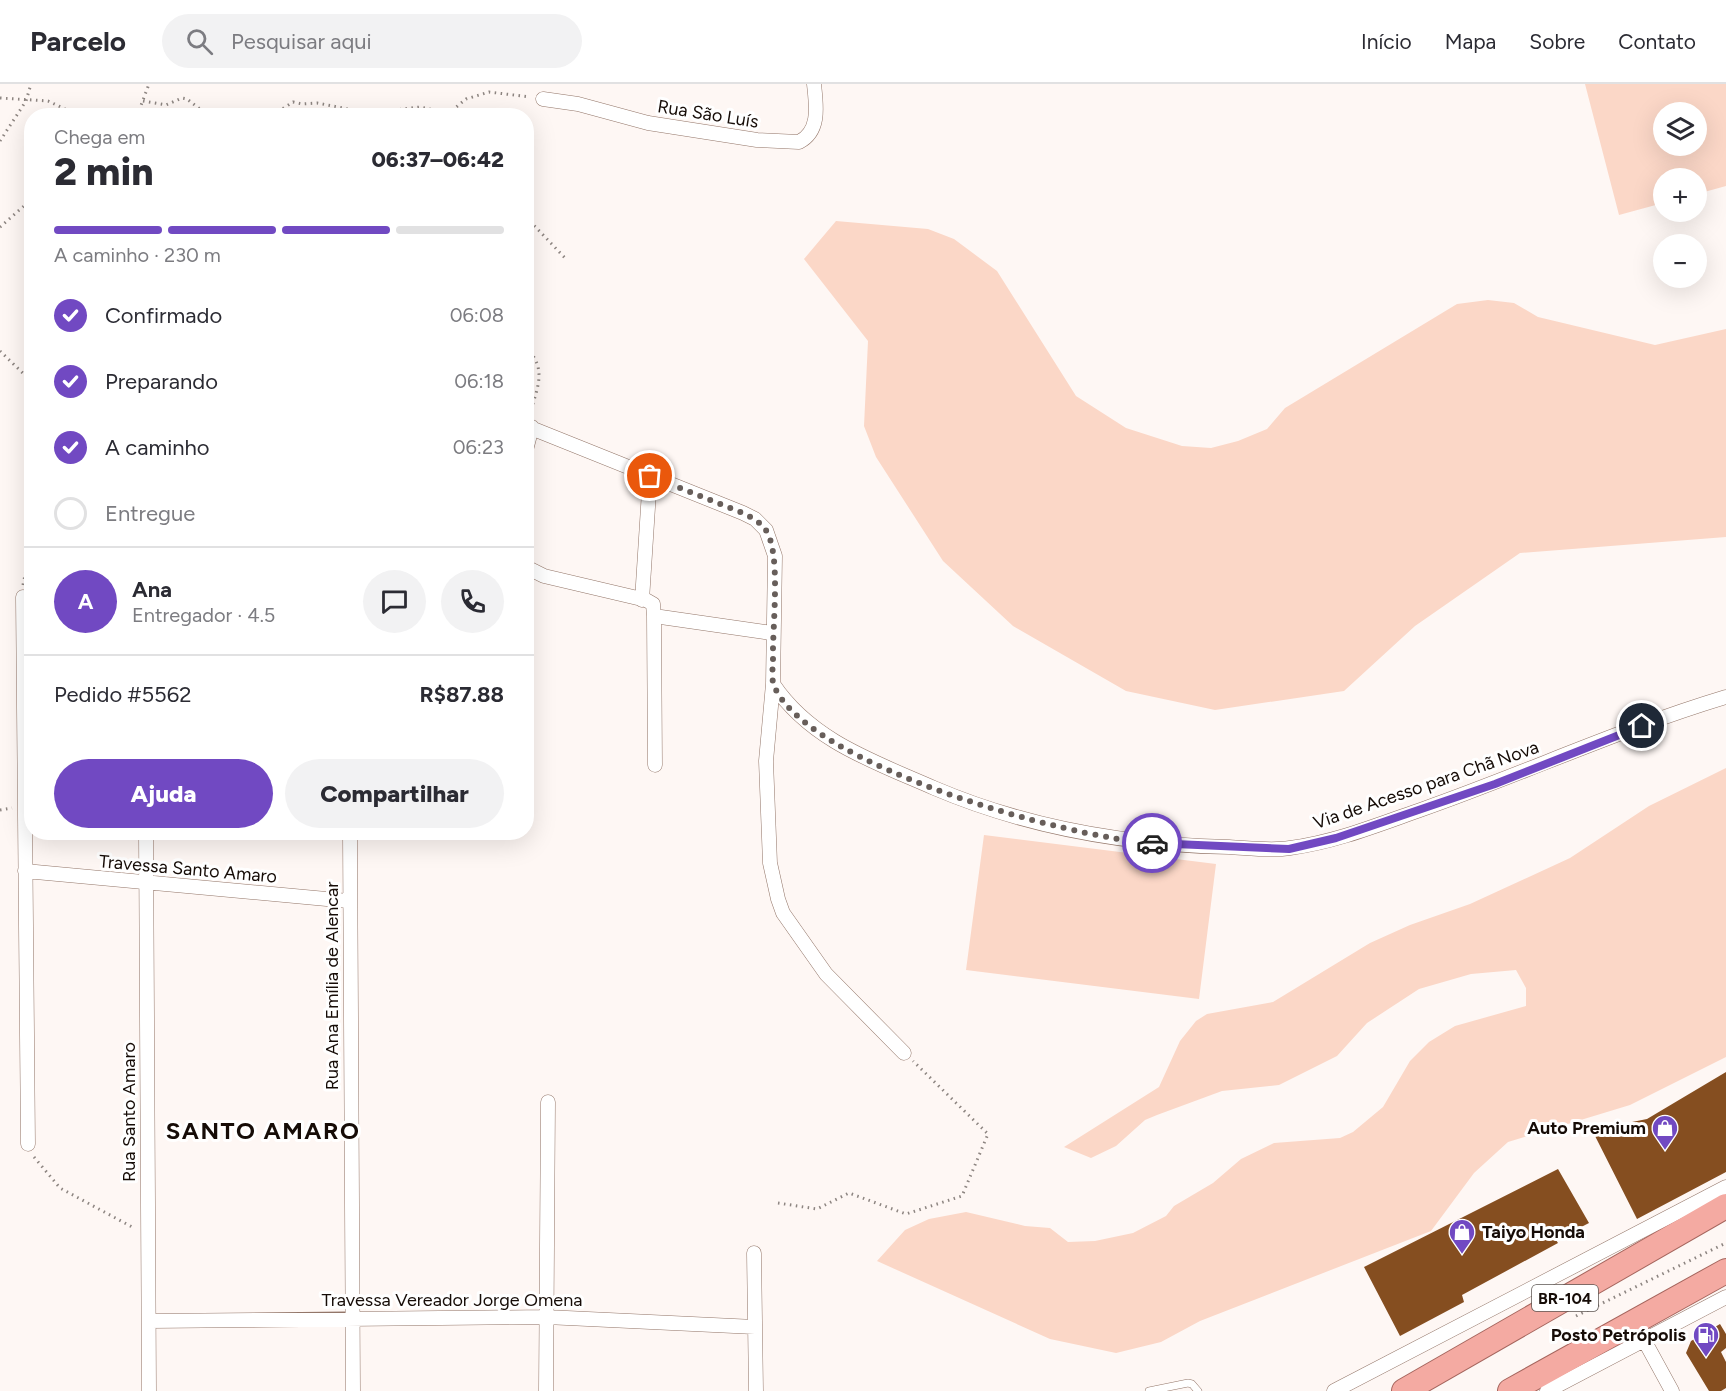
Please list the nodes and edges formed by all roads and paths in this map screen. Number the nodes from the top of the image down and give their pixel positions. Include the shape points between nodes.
1 (31, 84) edge
2 (149, 84) edge
3 (814, 84) edge
4 (0, 98) edge
5 (543, 99) joint
6 (26, 101) junction
7 (143, 101) junction
8 (63, 108) edge
9 (140, 108) edge
10 (199, 108) edge
11 (284, 108) edge
12 (343, 108) edge
13 (455, 108) edge
14 (0, 141) edge
15 (24, 206) edge
16 (534, 226) edge
17 (0, 227) edge
18 (566, 259) dead end
19 (0, 351) edge
20 (534, 358) edge
21 (24, 374) edge
22 (534, 402) edge
23 (534, 425) edge
24 (650, 476) junction
25 (534, 571) edge
26 (24, 591) edge
27 (23, 597) joint
28 (642, 600) junction
29 (654, 616) junction
30 (772, 633) junction
31 (773, 684) junction
32 (1726, 697) edge
33 (24, 734) edge
34 (655, 765) dead end
35 (25, 840) edge
36 (146, 840) edge
37 (350, 840) edge
38 (25, 871) junction
39 (146, 884) junction
40 (348, 901) junction
41 (904, 1053) joint
42 (548, 1102) dead end
43 (28, 1144) joint
44 (1722, 1198) edge
45 (778, 1203) dead end
46 (148, 1235) junction
47 (1726, 1243) edge
48 (754, 1253) dead end
49 (1726, 1271) edge
50 (1726, 1297) edge
51 (352, 1317) junction
52 (546, 1317) junction
53 (1570, 1319) dead end
54 (150, 1321) junction
55 (755, 1327) junction
56 (1643, 1338) junction
57 (149, 1391) edge
58 (353, 1391) edge
59 (546, 1391) edge
60 (756, 1391) edge
61 (1149, 1391) edge
62 (1198, 1391) edge
63 (1335, 1391) edge
64 (1404, 1391) edge
65 (1510, 1391) edge
66 (1547, 1391) edge
67 (1672, 1391) edge

1 - 6 path
2 - 7 path
3 - 5 street, Rua São Luís via 814,125 799,142 757,140 648,123
4 - 6 path
5 - 13 path via 489,92 466,99
6 - 8 path via 48,101
6 - 14 path
7 - 9 path
7 - 10 path via 166,105 187,99
11 - 12 path via 293,102
15 - 17 path
16 - 18 path
19 - 21 path
20 - 22 path via 540,366
23 - 24 street
24 - 28 street
24 - 30 street via 743,513 766,530 775,556
25 - 28 street
26 - 27 path
27 - 33 street
28 - 29 street via 653,604
29 - 30 street
29 - 34 street
30 - 31 street
31 - 32 street, Via de Acesso para Chã Nova via 800,718 830,740 867,759 1038,824 1133,842 1289,849 1381,824
31 - 41 street via 766,761 770,863 781,906 826,974
35 - 38 street
36 - 39 street, Rua Santo Amaro
37 - 40 street, Rua Ana Emília de Alencar
38 - 39 street, Travessa Santo Amaro
38 - 43 street
39 - 40 street, Travessa Santo Amaro
39 - 46 street, Rua Santo Amaro
40 - 51 street, Rua Ana Emília de Alencar
41 - 45 path via 988,1134 962,1196 906,1214 849,1193 818,1209
42 - 52 street
43 - 46 path via 38,1164 60,1188
44 - 63 street
44 - 64 highway, BR-104
46 - 54 street, Rua Santo Amaro
47 - 53 path
48 - 55 street
49 - 65 highway
50 - 56 street
51 - 52 street, Travessa Vereador Jorge Omena
51 - 54 street, Travessa Vereador Jorge Omena
51 - 58 street, Rua Ana Emília de Alencar
52 - 55 street, Travessa Vereador Jorge Omena
52 - 59 street
54 - 57 street, Rua Santo Amaro
55 - 60 street
56 - 66 street
56 - 67 street
61 - 62 lane via 1188,1383

